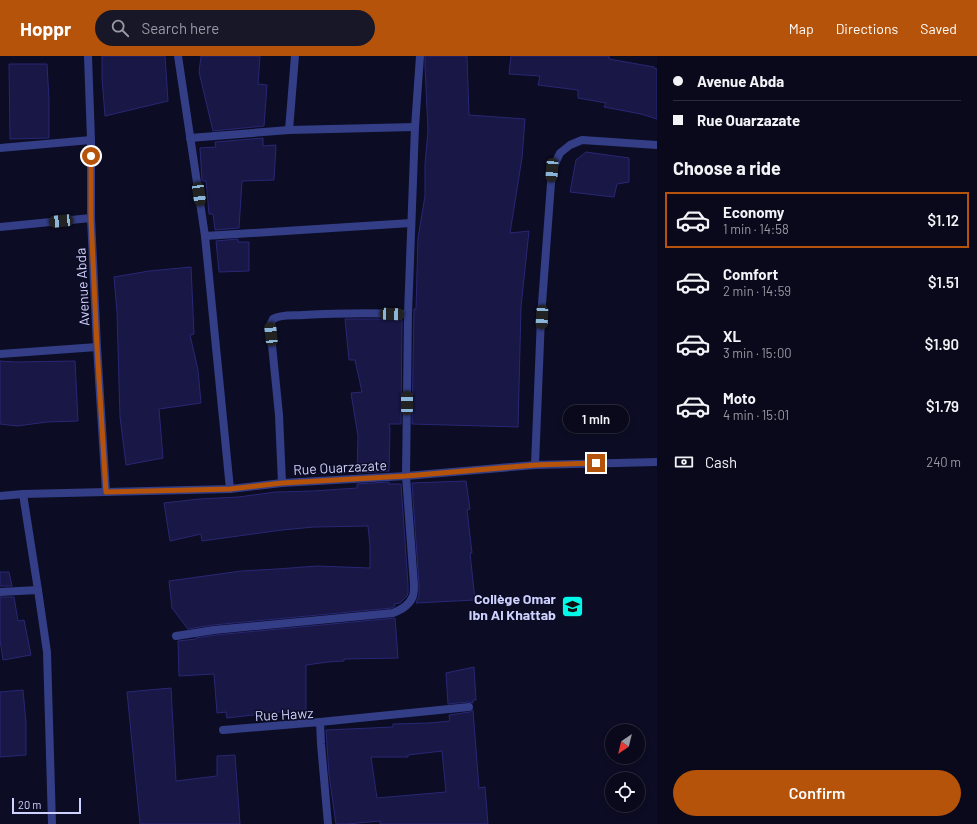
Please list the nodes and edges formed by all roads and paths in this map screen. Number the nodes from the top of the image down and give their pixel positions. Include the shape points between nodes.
1 (88, 56) edge
2 (178, 56) edge
3 (295, 56) edge
4 (420, 56) edge
5 (415, 127) junction
6 (289, 130) junction
7 (190, 138) junction
8 (91, 140) junction
9 (657, 145) edge
10 (0, 148) edge
11 (91, 218) junction
12 (411, 223) junction
13 (0, 227) edge
14 (205, 236) junction
15 (408, 314) junction
16 (97, 347) junction
17 (0, 354) edge
18 (657, 462) edge
19 (535, 465) junction
20 (406, 476) junction
21 (282, 483) junction
22 (230, 489) junction
23 (106, 492) junction
24 (23, 494) junction
25 (0, 496) edge
26 (38, 590) junction
27 (0, 592) edge
28 (176, 636) dead end
29 (468, 707) dead end
30 (320, 722) junction
31 (223, 730) dead end
32 (52, 824) edge
33 (328, 824) edge

1 - 8 street, Avenue Abda
2 - 7 street
3 - 6 street
4 - 5 street
5 - 6 street
5 - 12 street
6 - 7 street
7 - 14 street
8 - 10 street
8 - 11 street, Avenue Abda
9 - 19 street via 582,140 560,153 552,170
11 - 13 street
11 - 16 street, Avenue Abda
12 - 14 street
12 - 15 street
14 - 22 street
15 - 20 street
15 - 21 street via 328,314 280,316 273,319 270,325 279,415
16 - 17 street
16 - 23 street, Avenue Abda
18 - 19 street, Rue Ouarzazate
19 - 20 street, Rue Ouarzazate
20 - 21 street, Rue Ouarzazate
20 - 28 street via 414,585 413,596 399,611
21 - 22 street, Rue Ouarzazate
22 - 23 street, Rue Ouarzazate
23 - 24 street, Rue Ouarzazate
24 - 25 street, Rue Ouarzazate
24 - 26 street
26 - 27 street
26 - 32 street via 47,652
29 - 30 street
30 - 31 street, Rue Hawz
30 - 33 street, Rue Hawz

